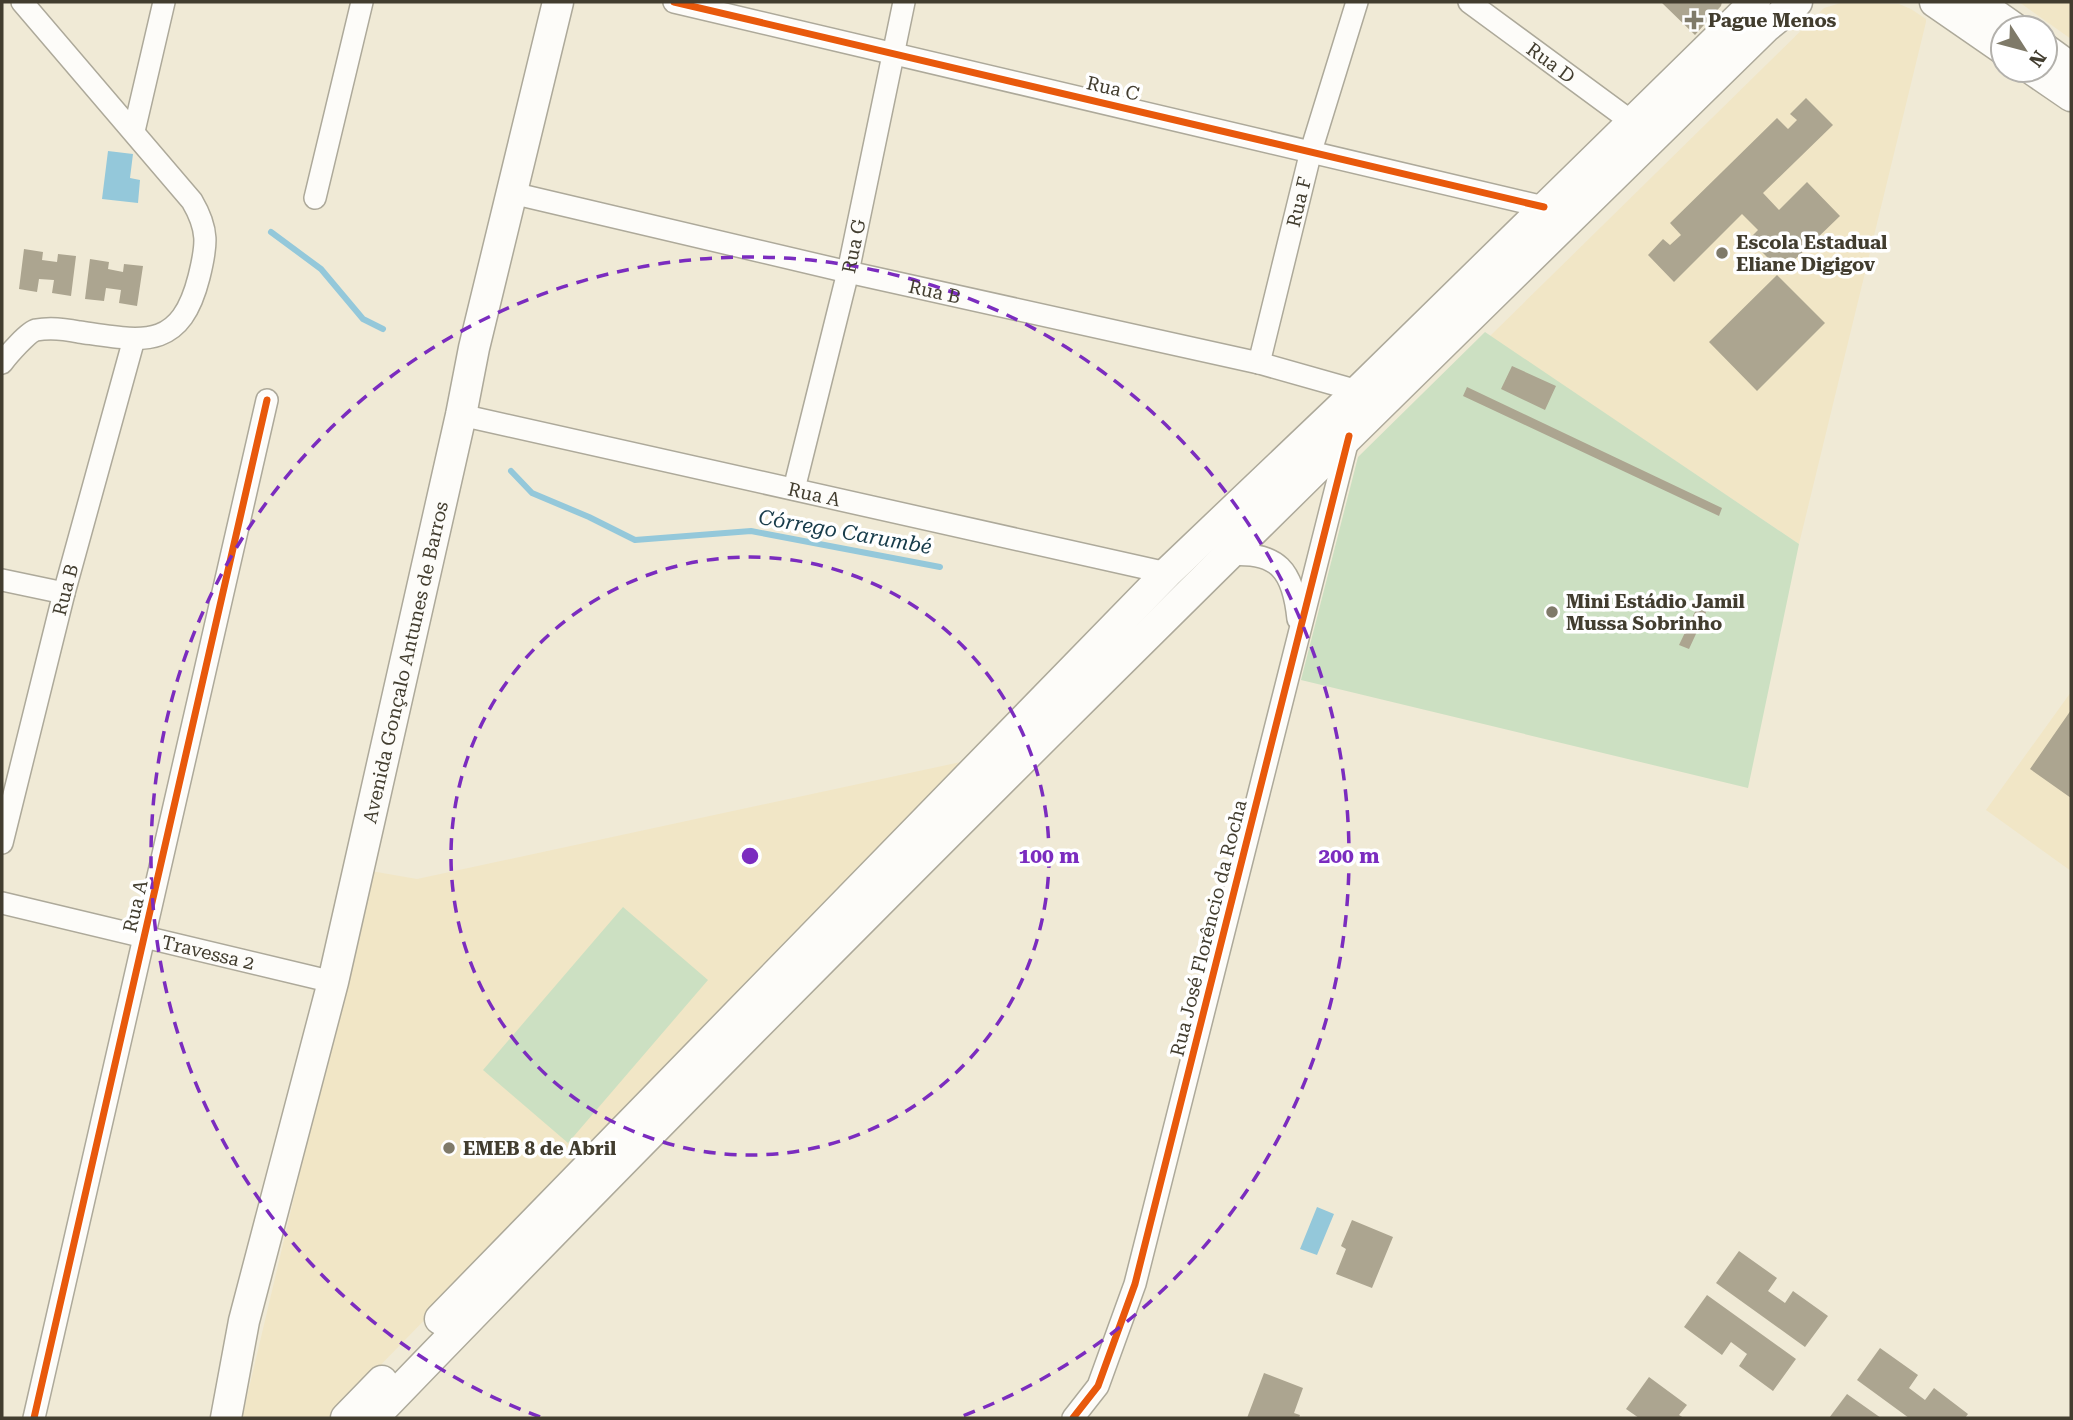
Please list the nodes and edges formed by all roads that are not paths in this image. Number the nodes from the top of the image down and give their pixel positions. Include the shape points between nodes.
1 (22, 2) edge
2 (164, 2) edge
3 (362, 2) edge
4 (558, 2) edge
5 (674, 2) edge
6 (904, 2) edge
7 (1357, 2) edge
8 (1469, 2) edge
9 (1755, 2) edge
10 (1797, 2) edge
11 (1935, 2) edge
12 (1977, 2) edge
13 (1994, 14) edge
14 (1989, 39) edge
15 (893, 52) junction
16 (2054, 84) edge
17 (2071, 96) edge
18 (1632, 122) junction
19 (134, 131) junction
20 (1311, 151) junction
21 (512, 193) junction
22 (315, 198) dead end
23 (1544, 207) junction
24 (848, 272) junction
25 (134, 339) junction
26 (2, 363) edge
27 (1259, 363) junction
28 (1358, 391) junction
29 (267, 401) dead end
30 (461, 415) junction
31 (1349, 436) junction
32 (794, 489) junction
33 (1227, 555) junction
34 (1167, 573) junction
35 (2, 580) edge
36 (64, 593) junction
37 (1300, 631) junction
38 (2, 843) edge
39 (2, 903) edge
40 (144, 937) junction
41 (333, 982) junction
42 (244, 1321) junction
43 (34, 1418) edge
44 (205, 1418) edge
45 (226, 1418) edge
46 (346, 1418) edge
47 (373, 1418) edge
48 (1073, 1418) edge

1 - 19 street
2 - 19 street
3 - 22 street
4 - 21 main road, Avenida Gonçalo Antunes de Barros
5 - 15 street, Rua C
6 - 15 street, Rua G
7 - 20 street, Rua F
8 - 18 street, Rua D
9 - 18 main road
10 - 31 main road
11 - 14 main road
12 - 13 main road
15 - 20 street, Rua C
15 - 24 street, Rua G
16 - 17 main road
18 - 23 main road
19 - 25 street via 192,201 206,234 194,300 184,317 156,337
20 - 23 street, Rua C
20 - 27 street, Rua F
21 - 24 street, Rua B
21 - 30 main road, Avenida Gonçalo Antunes de Barros
23 - 28 main road
24 - 27 street, Rua B
24 - 32 street, Rua G
25 - 26 street via 55,328 33,331
25 - 36 street, Rua B
27 - 28 street, Rua B
28 - 34 main road
29 - 40 street, Rua A
30 - 32 street, Rua A
30 - 41 main road, Avenida Gonçalo Antunes de Barros
31 - 33 main road
31 - 37 street, Rua José Florêncio da Rocha
32 - 34 street, Rua A
33 - 37 street, Rua José Florêncio da Rocha via 1262,556 1279,567 1296,598
33 - 47 main road
34 - 46 main road
35 - 36 street
36 - 38 street, Rua B
37 - 48 street, Rua José Florêncio da Rocha via 1135,1284 1098,1386
39 - 40 street, Travessa 2
40 - 41 street, Travessa 2
40 - 43 street, Rua A
41 - 42 main road, Avenida Gonçalo Antunes de Barros
42 - 44 main road, Avenida Gonçalo Antunes de Barros
42 - 45 main road, Avenida Gonçalo Antunes de Barros

